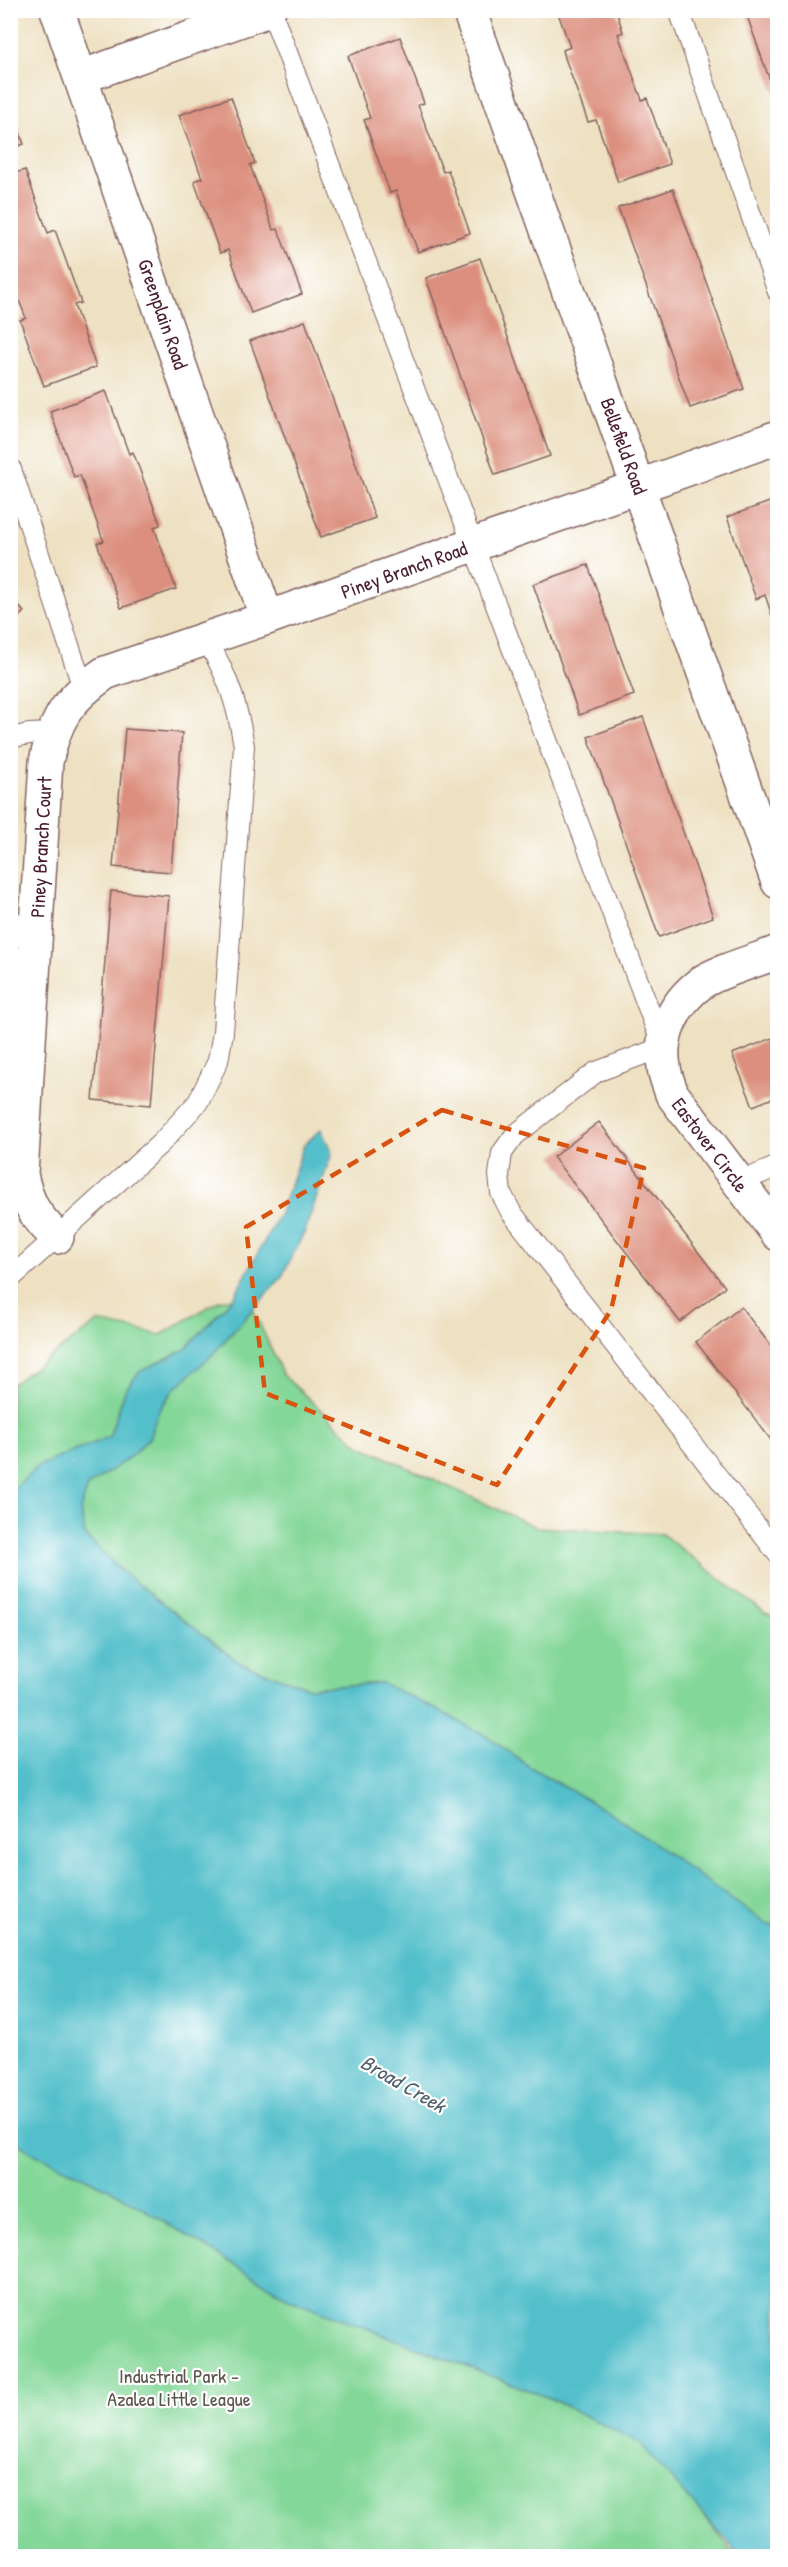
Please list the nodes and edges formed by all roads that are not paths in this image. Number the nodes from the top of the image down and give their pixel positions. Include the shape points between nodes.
1 (57, 10) edge
2 (270, 10) edge
3 (469, 10) edge
4 (679, 10) edge
5 (81, 77) junction
6 (777, 292) edge
7 (777, 437) edge
8 (11, 469) edge
9 (638, 487) junction
10 (473, 545) junction
11 (267, 618) junction
12 (206, 639) junction
13 (83, 688) junction
14 (52, 733) junction
15 (10, 738) edge
16 (777, 882) edge
17 (10, 917) edge
18 (777, 952) edge
19 (34, 953) junction
20 (663, 1047) junction
21 (777, 1166) edge
22 (738, 1183) junction
23 (777, 1234) edge
24 (57, 1237) junction
25 (10, 1279) edge
26 (777, 1554) edge

1 - 5 street, Greenplain Road
2 - 5 street
2 - 10 lane
3 - 9 street, Bellefield Road
4 - 6 lane
5 - 11 street, Greenplain Road
7 - 9 street, Piney Branch Road
8 - 13 lane
9 - 10 street, Piney Branch Road
9 - 16 street, Bellefield Road
10 - 11 street, Piney Branch Road
10 - 20 lane
11 - 12 street, Piney Branch Road
12 - 13 street, Piney Branch Road via 105,674
12 - 24 lane via 236,702 244,746 218,1061 198,1102 161,1143
13 - 14 street, Piney Branch Road
14 - 15 lane
14 - 19 street, Piney Branch Court via 46,762
17 - 19 lane
18 - 20 street via 702,982 682,1000 668,1024
19 - 24 street, Piney Branch Court via 21,1174 27,1200
20 - 22 street, Eastover Circle via 672,1094
20 - 26 lane via 596,1072 515,1135 502,1153 501,1193
21 - 22 lane
22 - 23 street, Eastover Circle
24 - 25 lane

